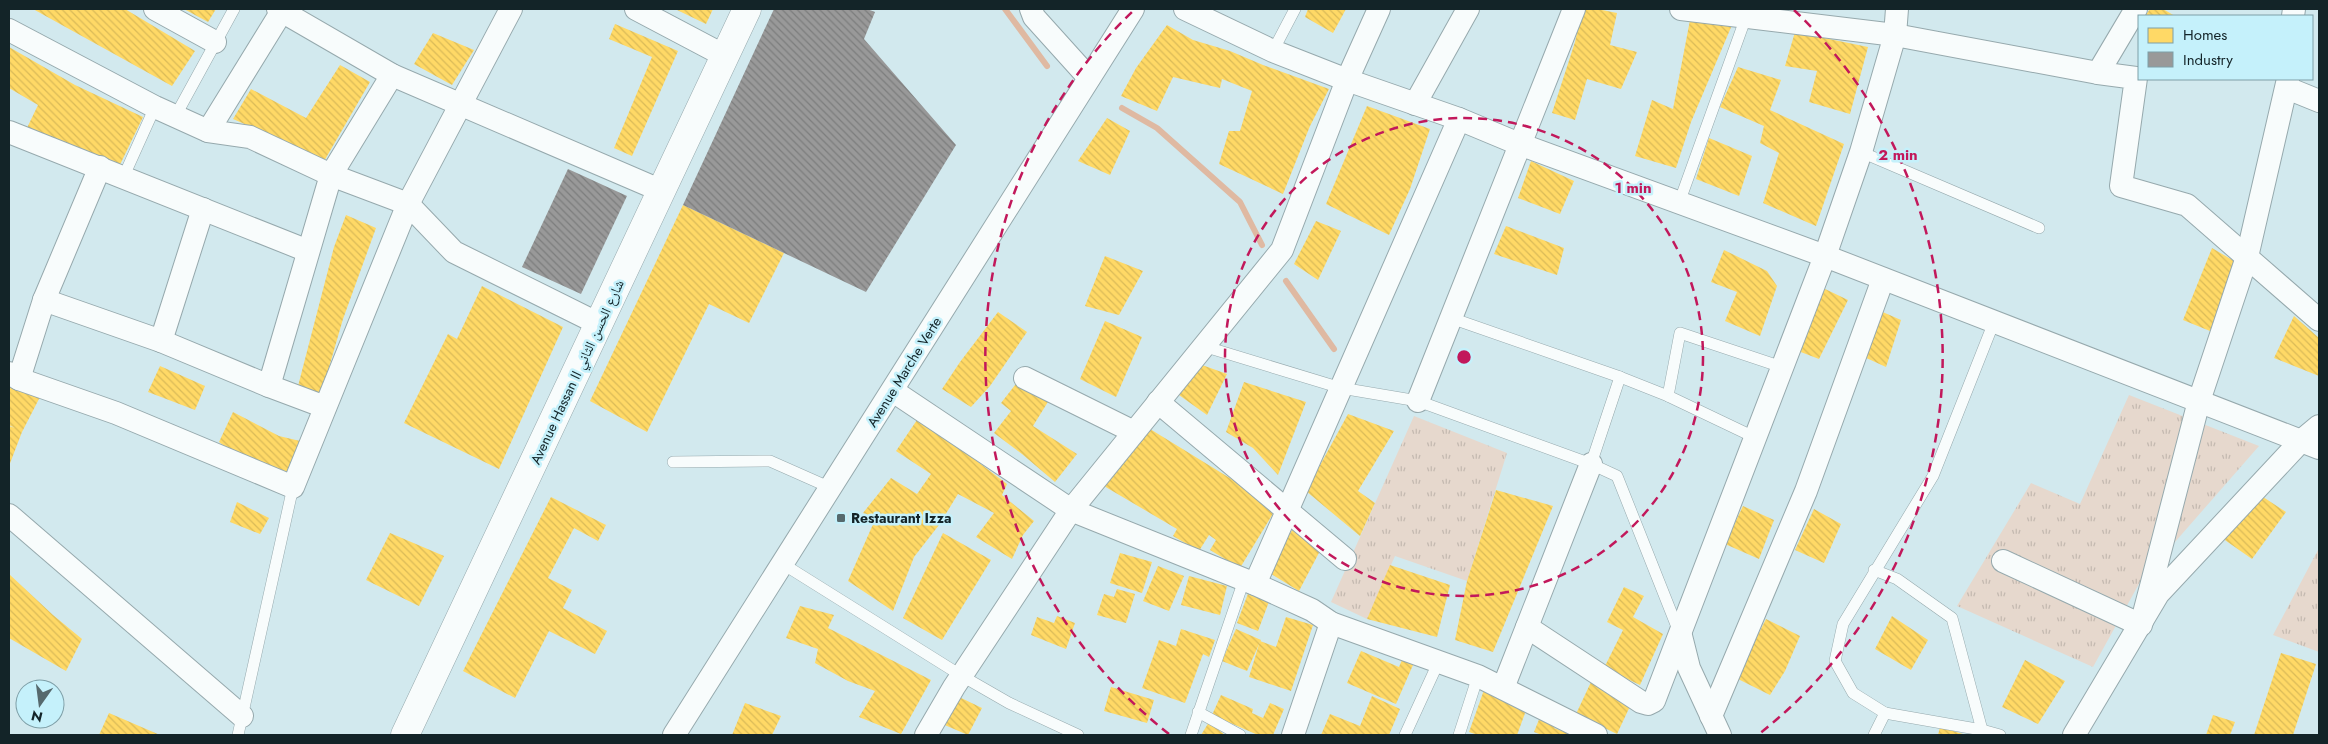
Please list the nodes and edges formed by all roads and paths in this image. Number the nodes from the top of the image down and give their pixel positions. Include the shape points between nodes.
1 (155, 9) edge
2 (234, 9) edge
3 (511, 9) edge
4 (636, 9) edge
5 (747, 9) edge
6 (1030, 9) edge
7 (1133, 9) edge
8 (1185, 9) edge
9 (1295, 9) edge
10 (1379, 9) edge
11 (1468, 9) edge
12 (1574, 9) edge
13 (1683, 9) edge
14 (1897, 9) edge
15 (2136, 9) edge
16 (280, 10) edge
17 (1746, 17) junction
18 (9, 30) edge
19 (1895, 34) junction
20 (215, 42) junction
21 (1273, 51) junction
22 (725, 56) junction
23 (2098, 73) junction
24 (392, 75) junction
25 (1089, 78) junction
26 (1347, 80) junction
27 (2288, 83) edge
28 (2319, 101) edge
29 (1415, 104) junction
30 (460, 105) junction
31 (155, 107) junction
32 (176, 116) junction
33 (1459, 119) junction
34 (208, 130) junction
35 (9, 132) edge
36 (1519, 144) junction
37 (1861, 152) junction
38 (100, 167) junction
39 (332, 175) junction
40 (123, 178) junction
41 (662, 191) junction
42 (1679, 203) junction
43 (408, 204) junction
44 (203, 209) junction
45 (2039, 228) dead end
46 (308, 251) junction
47 (1825, 256) junction
48 (2247, 257) junction
49 (1882, 279) junction
50 (44, 300) junction
51 (1451, 318) junction
52 (2319, 320) edge
53 (1994, 322) junction
54 (599, 324) junction
55 (161, 340) junction
56 (1204, 346) junction
57 (1782, 366) junction
58 (14, 376) edge
59 (1620, 377) junction
60 (1025, 378) dead end
61 (269, 386) junction
62 (1341, 388) junction
63 (892, 391) junction
64 (1668, 396) junction
65 (1418, 401) junction
66 (2199, 401) junction
67 (1158, 402) junction
68 (325, 407) junction
69 (2319, 426) edge
70 (1134, 432) junction
71 (1754, 437) junction
72 (2310, 444) edge
73 (673, 462) dead end
74 (1591, 464) junction
75 (293, 487) junction
76 (831, 488) junction
77 (1071, 510) junction
78 (1287, 512) junction
79 (9, 515) edge
80 (1345, 559) dead end
81 (2004, 562) dead end
82 (783, 564) junction
83 (1874, 570) junction
84 (1250, 582) junction
85 (1330, 623) junction
86 (2141, 625) junction
87 (1527, 627) junction
88 (1681, 636) junction
89 (1439, 661) junction
90 (962, 676) junction
91 (1478, 676) junction
92 (1503, 688) junction
93 (1198, 712) junction
94 (1886, 713) junction
95 (240, 726) edge
96 (1715, 726) edge
97 (1982, 730) junction
98 (405, 735) edge
99 (674, 735) edge
100 (926, 735) edge
101 (1078, 735) edge
102 (1191, 735) edge
103 (1240, 735) edge
104 (1293, 735) edge
105 (1406, 735) edge
106 (1459, 735) edge
107 (1596, 735) edge
108 (1874, 735) edge
109 (2000, 735) edge
110 (2074, 735) edge

1 - 20 street
2 - 20 lane
3 - 30 street
4 - 22 street
5 - 22 street, Avenue Hassan II شارع الحسن الثاني
6 - 25 street
7 - 25 street, Avenue Marche Verte
8 - 21 street
9 - 21 lane
10 - 26 street
11 - 29 street
12 - 36 street
13 - 17 street
14 - 19 street
15 - 23 street
16 - 24 street
16 - 34 street
17 - 19 street
17 - 42 lane
18 - 31 street
19 - 23 street
19 - 37 street
20 - 32 lane
21 - 26 street
22 - 41 street, Avenue Hassan II شارع الحسن الثاني
23 - 48 street via 2136,78 2121,186 2187,205
24 - 30 street
24 - 39 street
25 - 63 street, Avenue Marche Verte
26 - 29 street
26 - 56 street via 1282,250
27 - 28 street
27 - 48 street
29 - 33 street
30 - 41 street
30 - 43 street
31 - 32 street
31 - 40 lane
32 - 34 street
33 - 36 street
33 - 62 street
34 - 39 street via 250,137
35 - 38 street
36 - 42 street
36 - 51 street
37 - 45 lane
37 - 47 street
38 - 40 street
38 - 50 street
39 - 43 street
39 - 46 street
40 - 44 street
41 - 54 street, Avenue Hassan II شارع الحسن الثاني
42 - 47 street
43 - 54 street via 454,252
43 - 68 street
44 - 46 street
44 - 55 street
46 - 61 street
47 - 49 street
47 - 57 street
48 - 52 street
48 - 66 street
49 - 53 street
49 - 96 street via 1806,491
50 - 55 street
50 - 58 street
51 - 59 lane
51 - 65 street
53 - 66 street
53 - 83 lane via 1933,476
54 - 98 street, Avenue Hassan II شارع الحسن الثاني
55 - 61 street
56 - 62 lane
56 - 67 street
57 - 64 lane via 1680,333
57 - 71 street
58 - 75 street via 116,413
59 - 64 lane
59 - 74 lane
60 - 70 street
61 - 68 street
62 - 65 lane
62 - 78 street
63 - 76 street, Avenue Marche Verte
63 - 77 street
64 - 71 lane
65 - 74 lane
66 - 72 street
66 - 86 street
67 - 70 street
67 - 78 street
68 - 75 street
69 - 72 street
70 - 77 street
71 - 88 street
72 - 86 street via 2158,594
73 - 76 lane via 770,461
74 - 87 street
74 - 88 lane via 1617,476
75 - 95 lane
76 - 82 street, Avenue Marche Verte
77 - 84 street
77 - 90 street
78 - 80 street
78 - 84 street
79 - 95 street
81 - 86 street
82 - 90 lane
82 - 99 street, Avenue Marche Verte
83 - 94 lane via 1842,624 1835,661 1853,693
83 - 97 lane via 1897,579 1952,618
84 - 85 street via 1312,610
84 - 93 lane
85 - 89 street
85 - 104 street
86 - 110 street
87 - 88 street via 1648,704 1654,701
87 - 92 street
88 - 96 street via 1688,668
89 - 91 street
89 - 105 lane
90 - 100 street
90 - 101 lane via 1009,703
91 - 92 street
91 - 106 lane
92 - 107 street
93 - 102 lane
93 - 103 lane
94 - 97 lane
94 - 108 lane
97 - 109 lane

